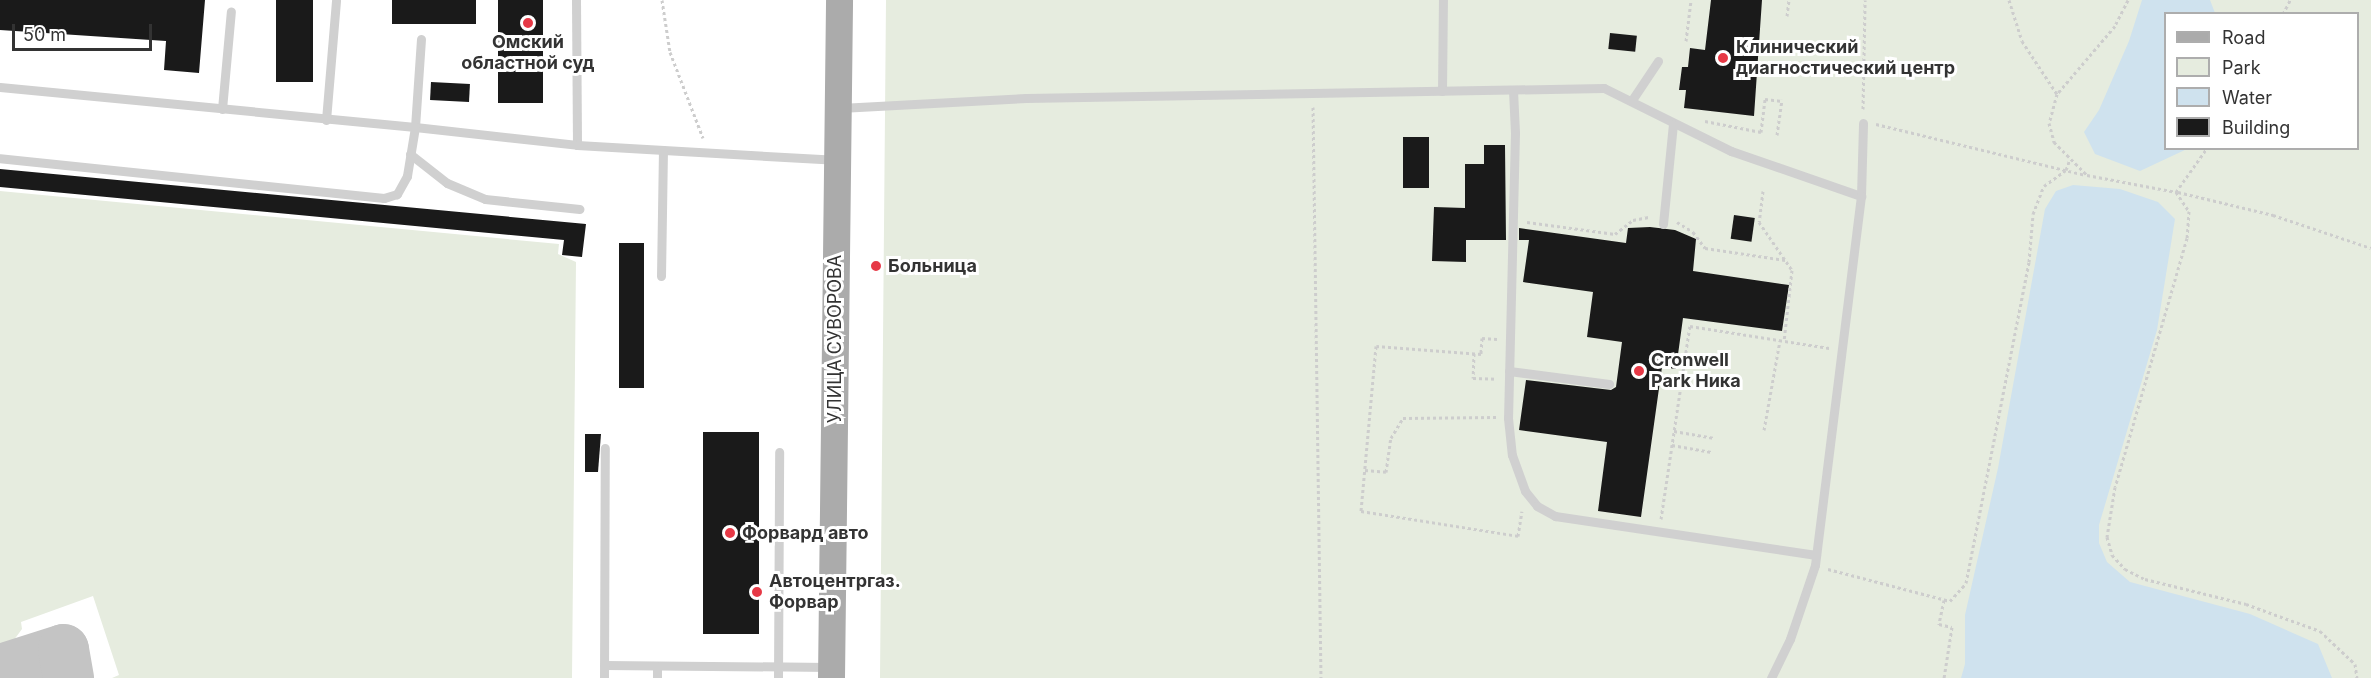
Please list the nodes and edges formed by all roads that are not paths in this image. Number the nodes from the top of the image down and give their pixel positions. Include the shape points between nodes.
1 (336, 0) edge
2 (576, 0) edge
3 (839, 0) edge
4 (1443, 0) edge
5 (231, 11) dead end
6 (421, 39) dead end
7 (1658, 61) dead end
8 (0, 87) edge
9 (1442, 90) junction
10 (1513, 90) junction
11 (1632, 100) junction
12 (837, 108) junction
13 (222, 109) junction
14 (326, 120) junction
15 (1863, 123) road end
16 (1673, 124) junction
17 (415, 127) junction
18 (577, 145) junction
19 (663, 150) junction
20 (410, 154) junction
21 (0, 158) edge
22 (837, 160) junction
23 (1861, 196) junction
24 (579, 209) dead end
25 (1663, 222) road end
26 (661, 276) dead end
27 (1509, 375) junction
28 (1609, 384) dead end
29 (605, 448) dead end
30 (779, 452) dead end
31 (1816, 560) junction
32 (604, 665) junction
33 (657, 666) junction
34 (777, 666) junction
35 (831, 672) edge
36 (604, 678) edge
37 (657, 678) edge
38 (777, 678) edge
39 (1772, 678) edge

1 - 14 lane
2 - 18 lane
3 - 12 main road, УЛИЦА СУВОРОВА
4 - 9 lane
5 - 13 lane
6 - 17 lane
7 - 11 lane
8 - 13 lane
9 - 10 lane
9 - 12 lane via 1026,98
10 - 11 lane via 1604,88
10 - 27 lane
11 - 16 lane
12 - 22 main road, УЛИЦА СУВОРОВА
13 - 14 lane
14 - 17 lane
15 - 23 lane
16 - 23 lane via 1731,151
16 - 25 lane
17 - 18 lane
17 - 20 lane
18 - 19 lane
19 - 22 lane
19 - 26 lane
20 - 21 lane via 407,176 397,194 384,198
20 - 24 lane via 447,183 485,199
22 - 35 main road, УЛИЦА СУВОРОВА
23 - 31 lane
27 - 28 lane
27 - 31 lane via 1512,455 1525,491 1537,506 1555,516
29 - 32 lane
30 - 34 lane
31 - 39 lane via 1790,639
32 - 33 lane
32 - 36 lane
33 - 34 lane
33 - 37 lane
34 - 35 lane
34 - 38 lane

